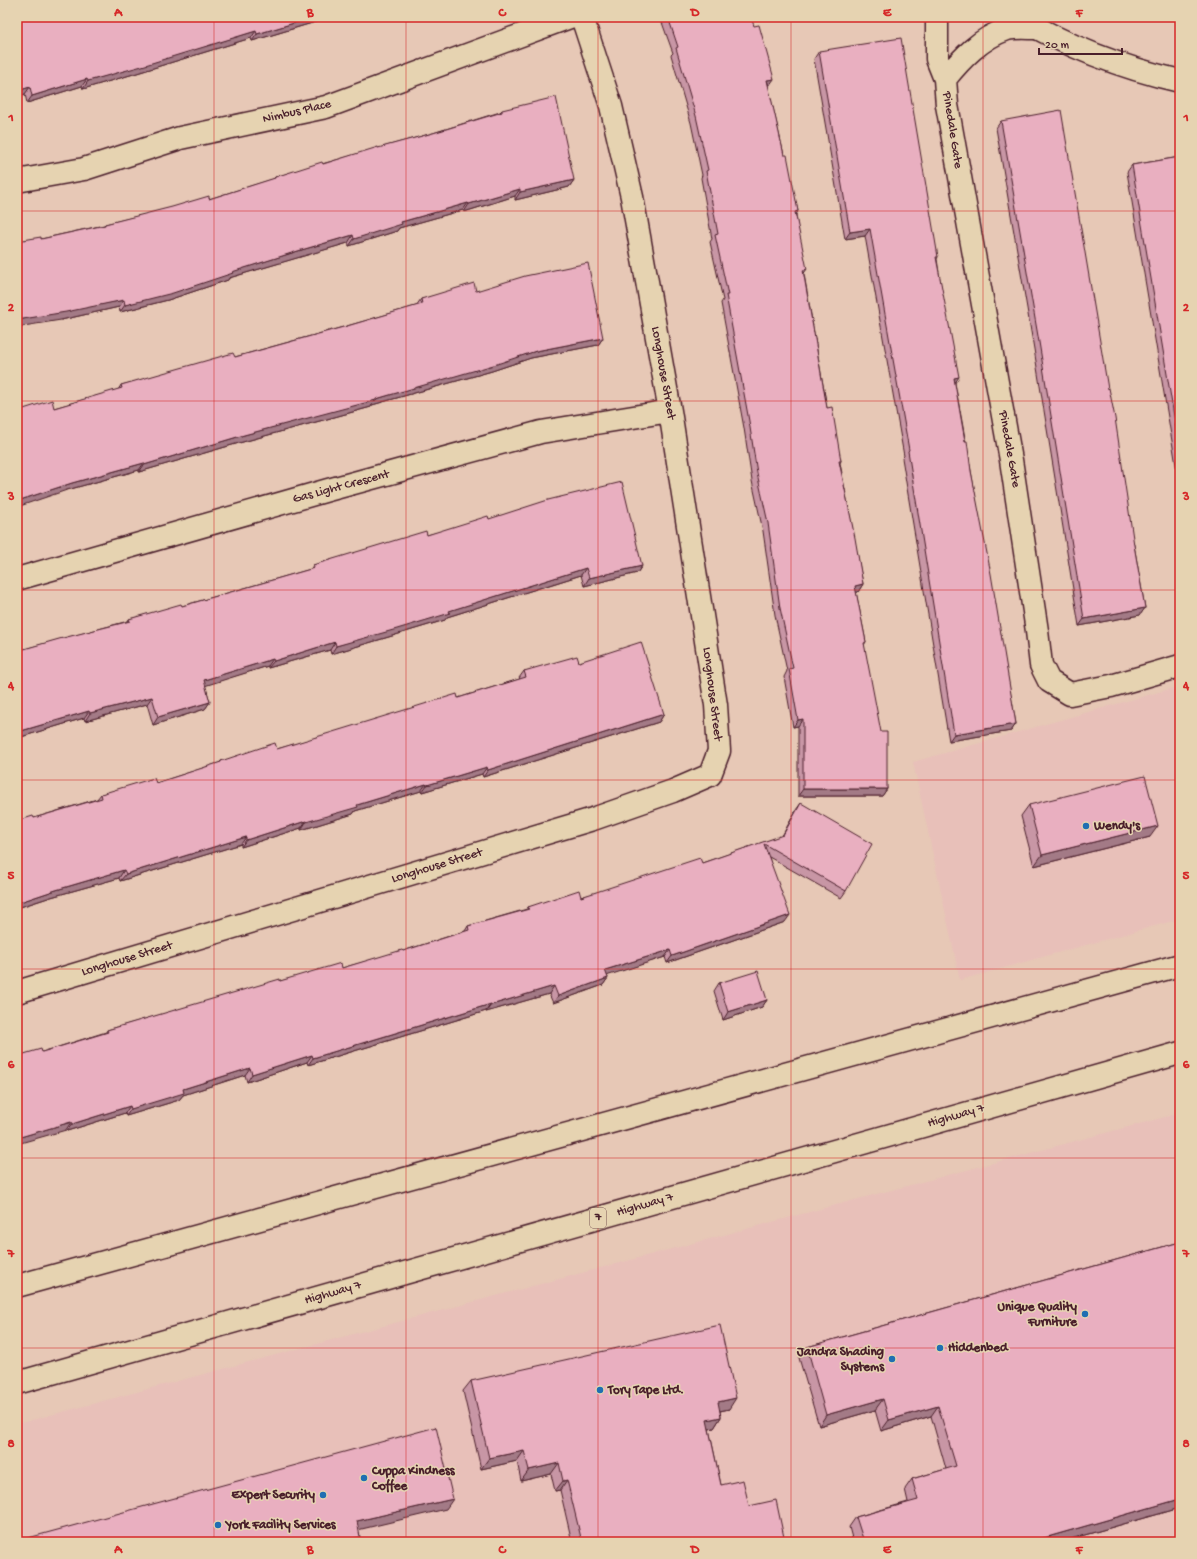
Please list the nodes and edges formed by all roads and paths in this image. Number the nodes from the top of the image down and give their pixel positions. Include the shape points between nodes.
1 (570, 17) edge
2 (582, 17) edge
3 (937, 17) edge
4 (1027, 22) edge
5 (945, 79) junction
6 (1180, 81) edge
7 (17, 181) edge
8 (670, 411) junction
9 (17, 579) edge
10 (1180, 666) edge
11 (1180, 965) edge
12 (17, 992) edge
13 (1180, 1053) edge
14 (17, 1286) edge
15 (17, 1383) edge

1 - 7 street, Nimbus Place via 326,107 180,138 84,169
2 - 8 street, Longhouse Street via 612,106 629,182
3 - 5 street, Pinedale Gate via 937,59
4 - 5 street, Pinedale Gate via 985,39 960,60
4 - 6 street via 1060,40 1139,71
5 - 10 street, Pinedale Gate via 947,105 1011,460 1041,665 1049,681 1070,694 1112,686
8 - 9 street, Gas Light Crescent via 541,432
8 - 12 street, Longhouse Street via 716,705 719,751 710,775 593,819
11 - 14 street
13 - 15 street, Highway 7 / 7

